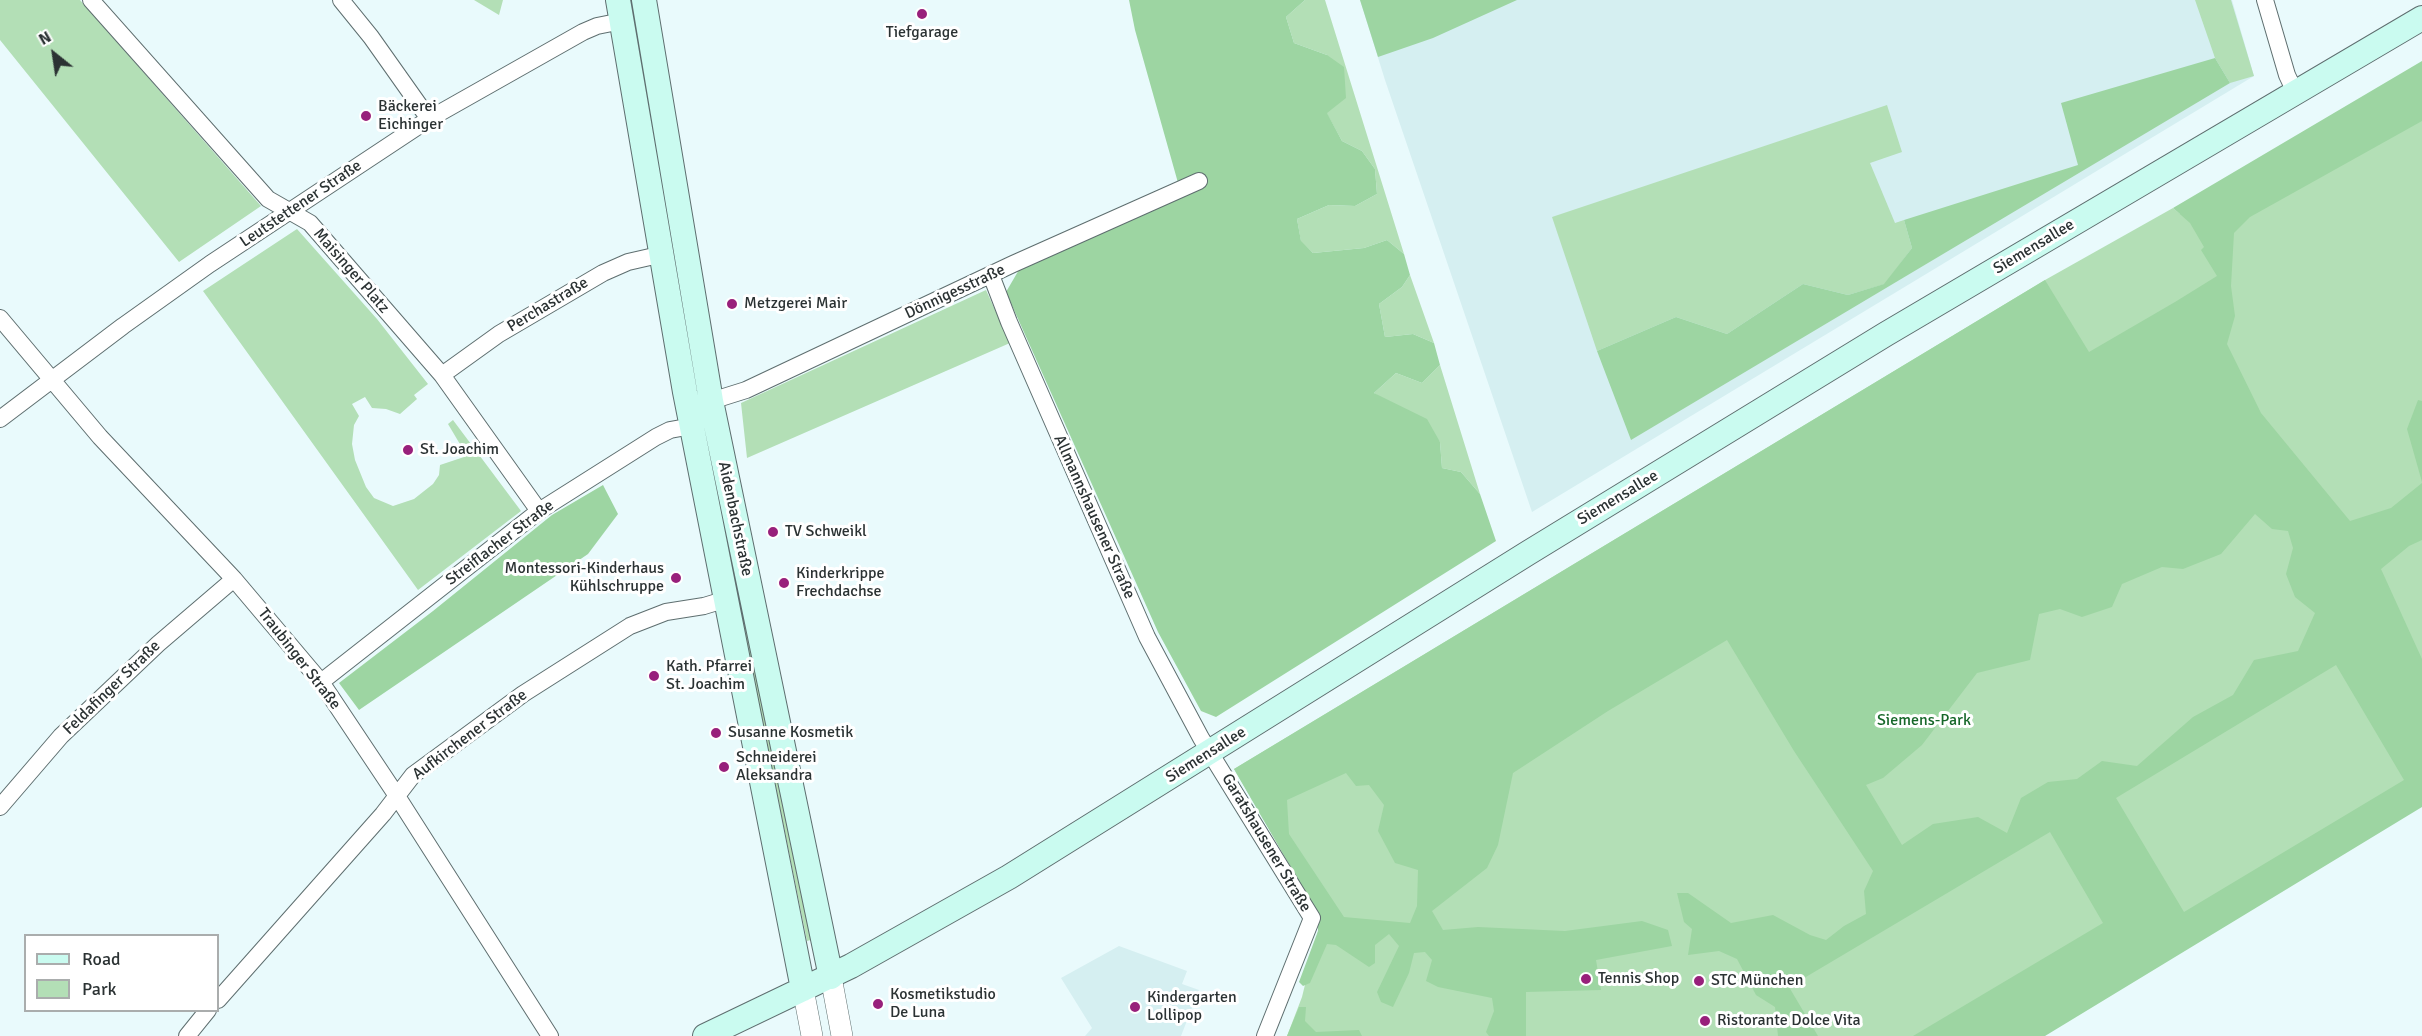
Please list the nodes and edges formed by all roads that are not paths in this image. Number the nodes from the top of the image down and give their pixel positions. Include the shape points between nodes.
1 (91, 0) edge
2 (341, 0) edge
3 (644, 0) edge
4 (2265, 0) edge
5 (620, 11) edge
6 (2422, 18) edge
7 (2295, 92) junction
8 (429, 119) junction
9 (1199, 181) dead end
10 (290, 212) junction
11 (663, 254) junction
12 (991, 275) junction
13 (0, 318) edge
14 (442, 375) junction
15 (51, 380) junction
16 (711, 401) junction
17 (0, 419) edge
18 (692, 426) junction
19 (539, 511) junction
20 (234, 579) junction
21 (727, 599) junction
22 (321, 682) junction
23 (1210, 753) junction
24 (398, 796) junction
25 (0, 807) edge
26 (817, 983) junction
27 (219, 999) edge
28 (207, 1012) edge
29 (187, 1036) edge
30 (550, 1036) edge
31 (705, 1036) edge
32 (812, 1036) edge
33 (842, 1036) edge
34 (1264, 1036) edge

1 - 10 street, Maisinger Platz via 268,199
2 - 8 street
3 - 16 main road, Aidenbachstraße
4 - 7 street
5 - 8 street, Leutstettener Straße
5 - 11 main road, Aidenbachstraße
6 - 7 main road, Siemensallee
7 - 23 main road, Siemensallee via 1886,334
8 - 10 street, Leutstettener Straße
9 - 12 street, Dönnigesstraße
10 - 14 street, Maisinger Platz via 310,224
10 - 15 street, Leutstettener Straße via 142,312
11 - 14 street, Perchastraße via 603,273 499,334
11 - 18 main road, Aidenbachstraße
12 - 16 street, Dönnigesstraße via 746,390
12 - 23 street, Allmannshausener Straße via 1147,637
13 - 15 street, Traubinger Straße
14 - 19 street, Maisinger Platz
15 - 17 street, Leutstettener Straße
15 - 20 street, Traubinger Straße
16 - 26 main road, Aidenbachstraße
18 - 19 street, Streiflacher Straße via 656,437
18 - 21 main road, Aidenbachstraße
19 - 22 street, Streiflacher Straße
20 - 22 street, Traubinger Straße
20 - 25 street, Feldafinger Straße via 158,644 62,736
21 - 24 street, Aufkirchener Straße via 666,612 630,626 523,694 413,775
21 - 26 main road, Aidenbachstraße
22 - 24 street, Traubinger Straße
23 - 26 main road, Siemensallee via 1009,877
23 - 34 street, Garatshausener Straße via 1312,918
24 - 27 street, Aufkirchener Straße
24 - 30 street, Traubinger Straße
26 - 31 main road, Siemensallee
26 - 32 street, Aidenbachstraße
26 - 33 street, Aidenbachstraße
28 - 29 street

